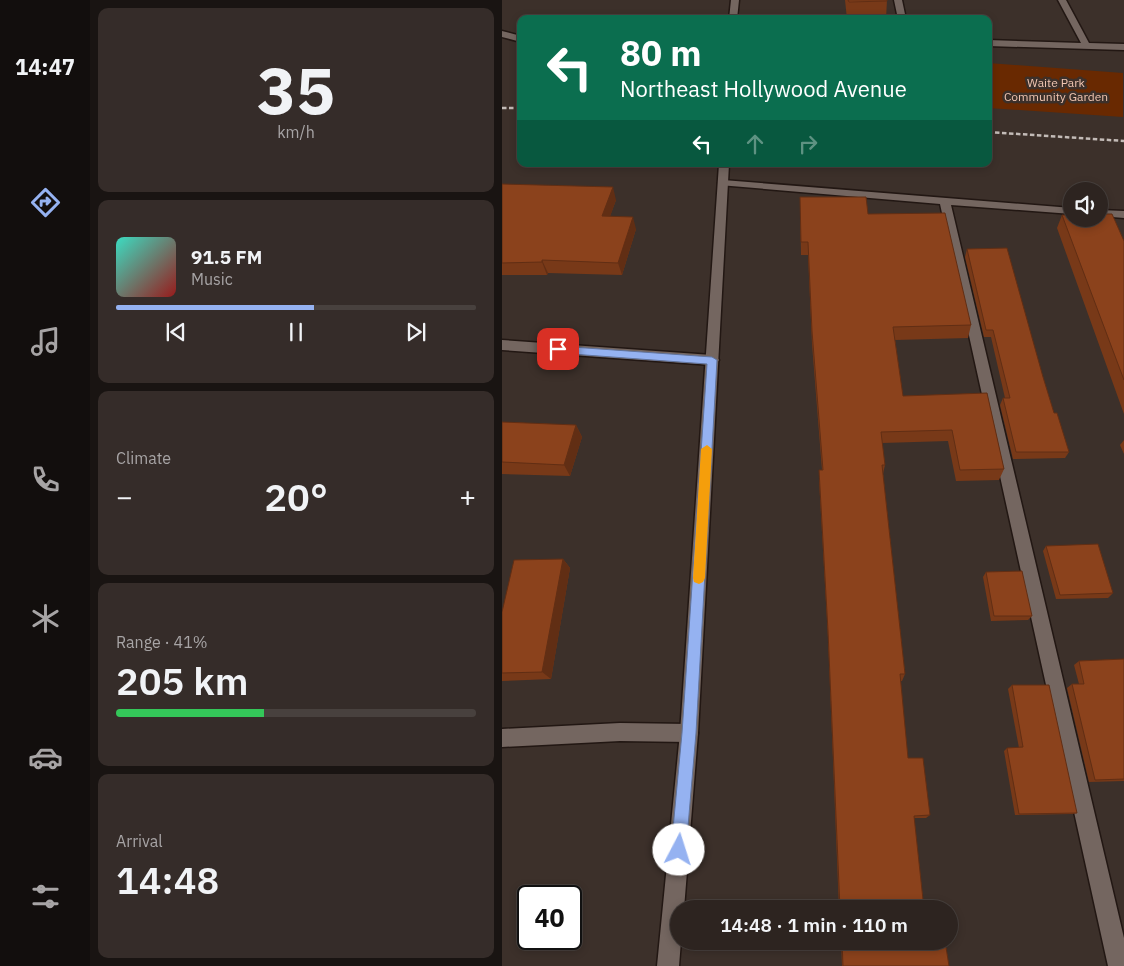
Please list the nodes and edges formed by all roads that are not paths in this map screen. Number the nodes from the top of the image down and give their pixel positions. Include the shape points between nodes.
1 (734, 0) edge
2 (898, 0) edge
3 (1062, 0) edge
4 (733, 15) edge
5 (901, 15) edge
6 (502, 34) edge
7 (517, 37) edge
8 (992, 43) edge
9 (1087, 47) junction
10 (1124, 47) edge
11 (724, 167) edge
12 (723, 183) junction
13 (945, 202) junction
14 (1063, 210) edge
15 (1108, 214) edge
16 (1124, 215) edge
17 (502, 345) edge
18 (712, 360) junction
19 (689, 733) junction
20 (502, 738) edge
21 (668, 966) edge
22 (1119, 966) edge

1 - 4 street
2 - 5 street
3 - 9 street
6 - 7 street
8 - 9 street
9 - 10 street
11 - 12 street
12 - 13 street
12 - 18 street
13 - 14 street
13 - 22 street
15 - 16 street
17 - 18 street
18 - 19 street
19 - 20 street via 620,732
19 - 21 street

